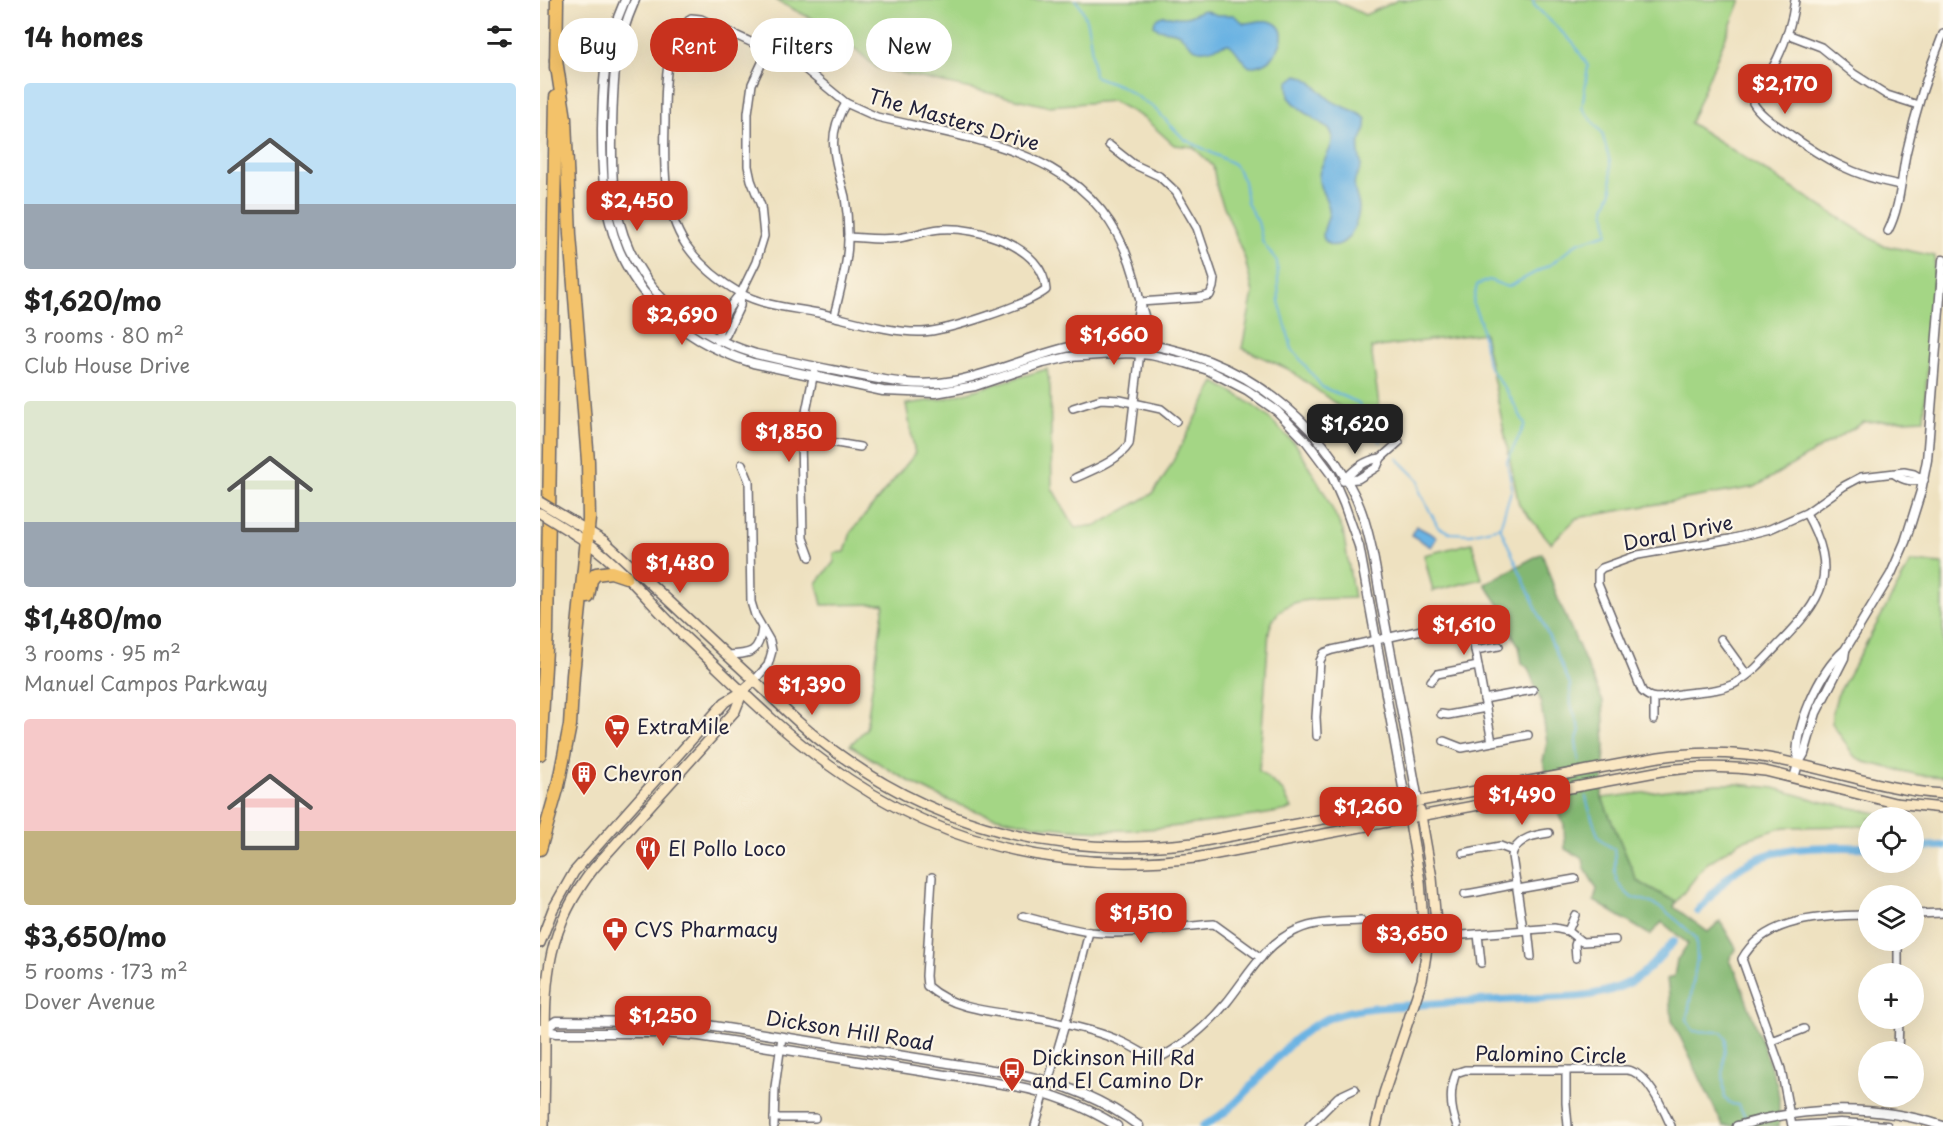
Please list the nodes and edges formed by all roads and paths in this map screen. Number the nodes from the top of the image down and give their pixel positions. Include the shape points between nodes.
1 (557, 0) edge
2 (625, 0) edge
3 (636, 0) edge
4 (1795, 0) edge
5 (1787, 34) junction
6 (1943, 34) edge
7 (750, 42) edge
8 (556, 60) junction
9 (758, 72) edge
10 (808, 72) edge
11 (846, 103) junction
12 (1918, 105) junction
13 (1109, 145) dead end
14 (1900, 184) junction
15 (1888, 231) dead end
16 (848, 237) junction
17 (1943, 261) edge
18 (741, 293) junction
19 (1140, 302) junction
20 (834, 316) junction
21 (1942, 318) edge
22 (716, 345) junction
23 (1140, 349) junction
24 (814, 371) junction
25 (1135, 403) junction
26 (1073, 408) dead end
27 (1176, 421) dead end
28 (801, 437) junction
29 (1399, 442) dead end
30 (860, 447) dead end
31 (742, 464) dead end
32 (1075, 478) dead end
33 (1345, 480) junction
34 (1924, 480) junction
35 (1337, 485) junction
36 (540, 502) edge
37 (540, 513) edge
38 (1806, 513) junction
39 (587, 536) junction
40 (810, 557) dead end
41 (626, 578) junction
42 (762, 628) junction
43 (1388, 638) junction
44 (1721, 639) dead end
45 (1377, 641) junction
46 (1499, 646) dead end
47 (1475, 650) junction
48 (726, 655) junction
49 (1478, 666) junction
50 (1747, 675) junction
51 (754, 681) junction
52 (1431, 681) dead end
53 (573, 687) junction
54 (1533, 690) dead end
55 (743, 691) junction
56 (1484, 699) junction
57 (1654, 699) junction
58 (1486, 708) junction
59 (1441, 714) dead end
60 (1654, 720) dead end
61 (1528, 735) dead end
62 (1317, 736) dead end
63 (1444, 741) dead end
64 (1492, 742) junction
65 (540, 754) edge
66 (1798, 764) junction
67 (1794, 778) junction
68 (1943, 794) edge
69 (1418, 801) junction
70 (1406, 804) junction
71 (1943, 808) edge
72 (1421, 815) junction
73 (1408, 817) junction
74 (1549, 833) dead end
75 (540, 849) edge
76 (1513, 851) junction
77 (1463, 853) dead end
78 (932, 877) dead end
79 (1575, 879) dead end
80 (1518, 887) junction
81 (1465, 894) dead end
82 (1943, 913) edge
83 (1924, 914) edge
84 (1575, 915) dead end
85 (1858, 915) edge
86 (1023, 916) dead end
87 (1361, 921) dead end
88 (1526, 929) junction
89 (1568, 931) junction
90 (1089, 932) junction
91 (1478, 934) junction
92 (1429, 935) junction
93 (1577, 939) junction
94 (1615, 940) dead end
95 (540, 943) edge
96 (1531, 957) dead end
97 (1261, 958) junction
98 (1576, 958) dead end
99 (1480, 963) dead end
100 (1065, 1024) junction
101 (543, 1029) edge
102 (1804, 1029) dead end
103 (782, 1037) junction
104 (1772, 1041) junction
105 (780, 1050) junction
106 (1566, 1070) junction
107 (1050, 1081) junction
108 (1355, 1089) dead end
109 (1046, 1093) junction
110 (1790, 1114) junction
111 (815, 1118) dead end
112 (774, 1122) edge
113 (544, 1126) edge
114 (1035, 1126) edge
115 (1117, 1126) edge
116 (1139, 1126) edge
117 (1309, 1126) edge
118 (1376, 1126) edge
119 (1457, 1126) edge
120 (1569, 1126) edge
121 (1671, 1126) edge
122 (1737, 1126) edge
123 (1793, 1126) edge
124 (1887, 1126) edge
125 (1943, 1126) edge

1 - 8 highway
2 - 22 street via 610,37 603,77 603,182 609,220 620,253 642,290 684,332
3 - 22 street via 620,41 613,78 613,181 619,219 630,251 650,285
4 - 5 street
5 - 12 street via 1821,46 1887,95
5 - 14 street via 1756,92 1753,103 1758,111 1839,166 1861,176
6 - 12 street
7 - 18 street, The Masters Drive via 691,18 677,38 665,76 665,181 672,215 696,258 718,279
8 - 39 highway via 565,119 588,461
8 - 65 highway via 547,632
9 - 18 street via 748,113 748,166 761,206 764,236
10 - 11 street, The Masters Drive
11 - 16 street via 832,142 845,197
11 - 19 street, The Masters Drive via 877,117 1016,150 1056,170 1088,196 1108,220 1131,264
12 - 14 street
13 - 19 street via 1133,164 1159,176 1176,192 1197,228 1214,279 1210,295
14 - 15 street via 1896,217
16 - 20 street
16 - 20 street via 902,238 940,229 975,231 1010,243 1025,254 1040,269 1047,290 1031,300 976,319 923,332
17 - 21 street
18 - 20 street
18 - 22 street via 740,306 726,335
19 - 23 street, The Masters Drive via 1145,312 1146,336
21 - 34 street
22 - 24 street
23 - 24 street via 1100,343 1066,348 972,377 934,384
23 - 25 street, The Masters Drive
23 - 33 street via 1188,353 1252,382 1297,416
23 - 35 street via 1208,370 1247,390 1277,411 1307,442
24 - 28 street
25 - 26 street via 1101,399
25 - 27 street via 1161,410
25 - 32 street, The Masters Drive via 1132,435 1124,451
28 - 30 street
28 - 40 street via 803,538
29 - 33 street via 1377,467 1358,479
31 - 42 street via 749,481 752,602
33 - 35 street
33 - 43 street via 1365,521
34 - 38 street, Doral Drive via 1904,472 1861,477
34 - 66 street via 1891,574 1820,684 1808,710 1796,751
35 - 45 street via 1359,546
36 - 39 main road, bridge via 575,523
37 - 39 main road, bridge via 574,534
38 - 50 street via 1823,556 1820,590 1801,621
38 - 57 street, Doral Drive via 1751,535 1638,555 1598,572 1598,584 1642,691
39 - 41 main road
39 - 48 main road via 615,551
39 - 53 highway
41 - 53 highway via 602,572 591,580
41 - 55 main road
42 - 48 street via 753,651
42 - 51 street via 770,641 772,656
43 - 45 street
43 - 47 street via 1444,623 1461,624 1472,633
43 - 69 street
44 - 50 street
45 - 62 street via 1323,653
45 - 70 street
46 - 47 street
47 - 49 street
48 - 51 main road
49 - 52 street via 1437,674
49 - 56 street
50 - 57 street via 1721,689
51 - 55 main road
51 - 70 main road via 824,743 878,780 952,816 1039,841 1110,848 1169,846
53 - 75 highway via 558,786
54 - 56 street
55 - 73 main road via 814,755 871,794 956,834 1037,856 1118,863 1170,861
55 - 95 main road via 725,702 582,861 559,896
55 - 101 main road via 734,712 578,890 550,955
56 - 58 street
57 - 60 street
58 - 59 street
58 - 64 street
61 - 64 street
63 - 64 street via 1461,748
66 - 67 street
66 - 68 main road via 1898,789
66 - 69 main road via 1747,755 1678,754
67 - 71 main road via 1894,803
67 - 72 main road via 1745,768 1679,769
69 - 70 main road
69 - 72 main road
70 - 73 main road
72 - 73 main road
72 - 92 main road via 1435,899 1436,923
73 - 92 main road via 1423,923
74 - 76 street via 1527,838
76 - 77 street via 1500,846
76 - 80 street
78 - 100 street via 927,986 965,1006
79 - 80 street
80 - 81 street
80 - 88 street
82 - 83 street
84 - 89 street
85 - 104 street via 1825,915 1787,924 1746,951 1742,959 1744,969
86 - 90 street
87 - 97 street via 1297,929 1269,947
88 - 89 street
88 - 91 street
88 - 96 street
89 - 93 street
90 - 97 street via 1128,933 1214,924
90 - 100 street
91 - 92 street
91 - 99 street
92 - 118 main road via 1416,999
93 - 94 street via 1586,943
93 - 98 street
97 - 100 street via 1210,1019 1155,1060 1120,1041
100 - 107 street
101 - 103 street, Dickson Hill Road via 556,1021 661,1022
101 - 105 street, Dickson Hill Road via 556,1034 691,1035
101 - 113 main road
102 - 104 street
103 - 105 street
103 - 107 street, Dickson Hill Road
104 - 110 street
105 - 109 street, Dickson Hill Road
105 - 112 street
106 - 119 street, Palomino Circle via 1456,1073 1450,1104
106 - 120 street
106 - 121 street, Palomino Circle via 1635,1071
107 - 109 street
107 - 116 street, Dickson Hill Road via 1109,1106
108 - 117 street via 1338,1096
109 - 114 street
109 - 115 street, Dickson Hill Road
110 - 122 street
110 - 123 street
110 - 125 street via 1860,1110
111 - 112 street
123 - 124 street

